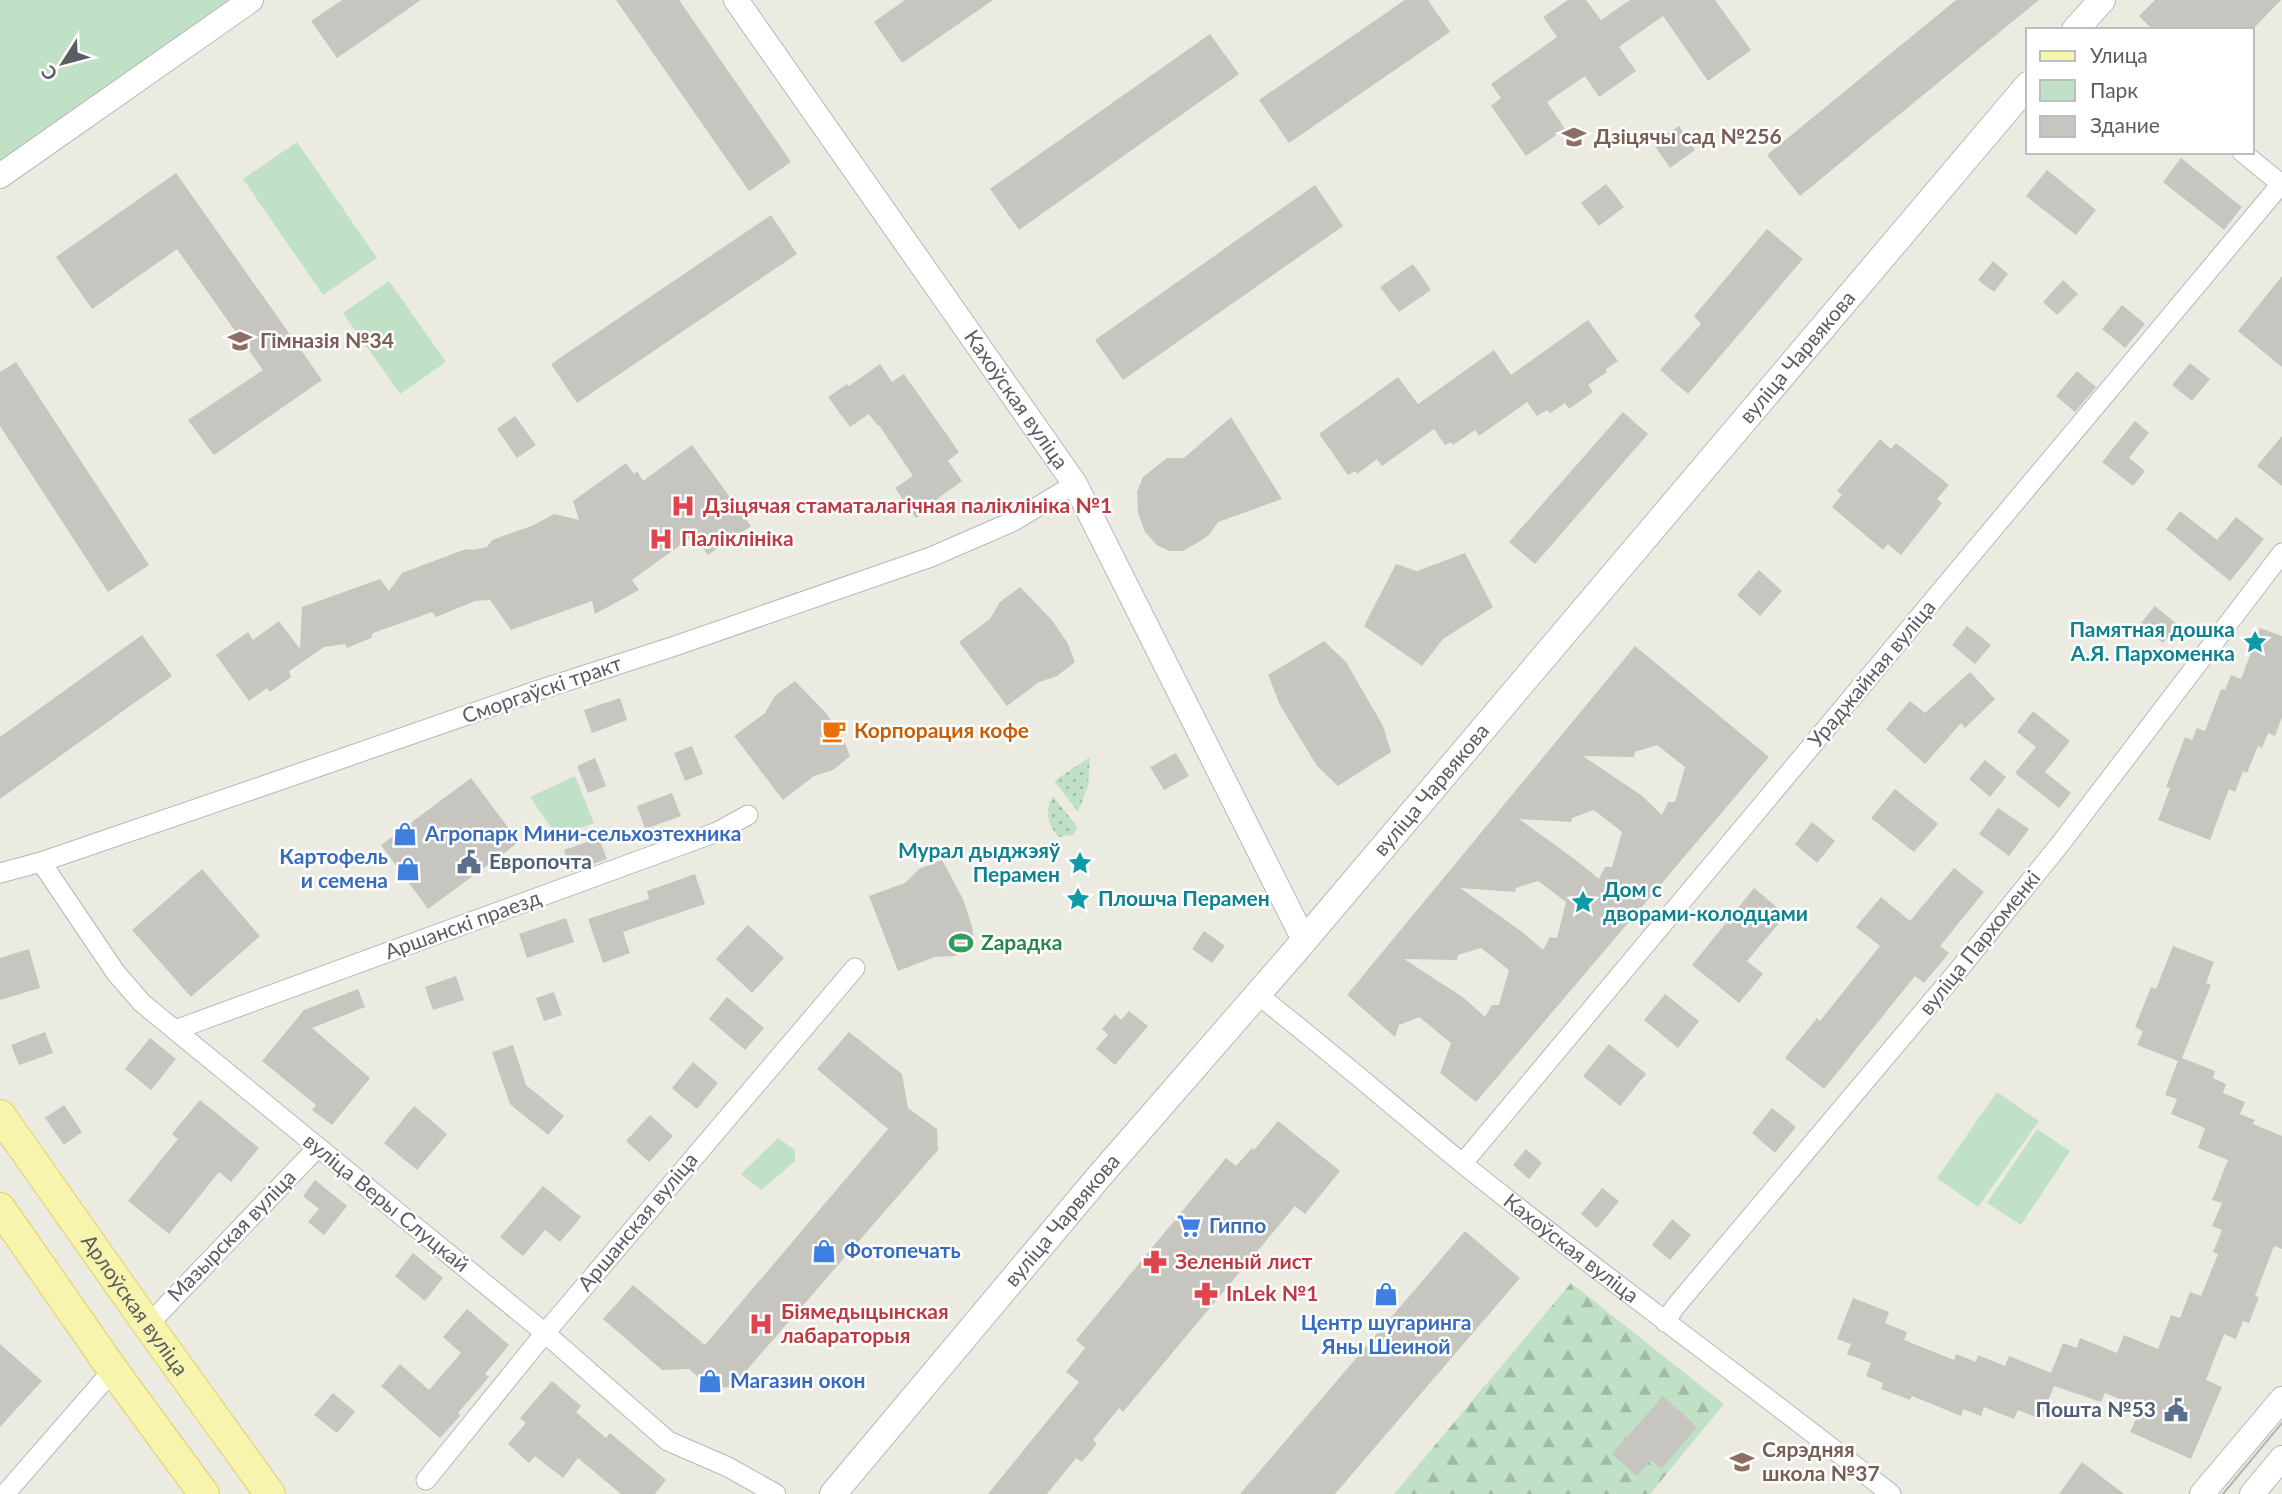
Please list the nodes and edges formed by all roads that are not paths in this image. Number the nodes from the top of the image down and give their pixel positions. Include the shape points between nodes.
1 (251, 0) edge
2 (736, 0) edge
3 (2102, 0) edge
4 (2078, 28) edge
5 (2026, 87) edge
6 (2244, 154) edge
7 (0, 176) edge
8 (2281, 184) edge
9 (1075, 484) junction
10 (2282, 553) edge
11 (748, 815) dead end
12 (41, 862) junction
13 (0, 873) edge
14 (1304, 940) junction
15 (855, 968) dead end
16 (1257, 994) junction
17 (175, 1030) junction
18 (0, 1115) edge
19 (317, 1146) junction
20 (1463, 1163) junction
21 (0, 1208) edge
22 (1665, 1322) junction
23 (148, 1325) junction
24 (545, 1333) junction
25 (113, 1370) junction
26 (2282, 1399) edge
27 (2282, 1458) edge
28 (426, 1480) dead end
29 (5, 1494) edge
30 (204, 1494) edge
31 (270, 1494) edge
32 (776, 1494) edge
33 (833, 1494) edge
34 (1891, 1494) edge
35 (2202, 1494) edge
36 (2252, 1494) edge

1 - 7 street
2 - 9 street, Кахоўская вуліца
3 - 4 main road
5 - 14 main road, вуліца Чарвякова
6 - 8 street
8 - 20 street, Ураджайная вуліца
9 - 12 street, Сморгаўскі тракт via 1014,521 931,557
9 - 14 street, Кахоўская вуліца
10 - 22 street, вуліца Пархоменкі via 2074,827
11 - 17 street, Аршанскі праезд via 718,832
12 - 13 street, Сморгаўскі тракт
12 - 17 street, вуліца Веры Слуцкай via 116,973 142,1003
14 - 16 main road, вуліца Чарвякова
15 - 24 street, Аршанская вуліца
16 - 20 street, Кахоўская вуліца
16 - 33 main road, вуліца Чарвякова
17 - 19 street, вуліца Веры Слуцкай
18 - 23 main road, Арлоўская вуліца
19 - 23 street, Мазырская вуліца
19 - 24 street, вуліца Веры Слуцкай
20 - 22 street, Кахоўская вуліца
21 - 25 main road
22 - 34 street, Кахоўская вуліца
23 - 31 main road, Арлоўская вуліца
24 - 28 street, Аршанская вуліца
24 - 32 street, вуліца Веры Слуцкай via 668,1441
25 - 29 street
25 - 30 main road
26 - 35 street
27 - 36 street

